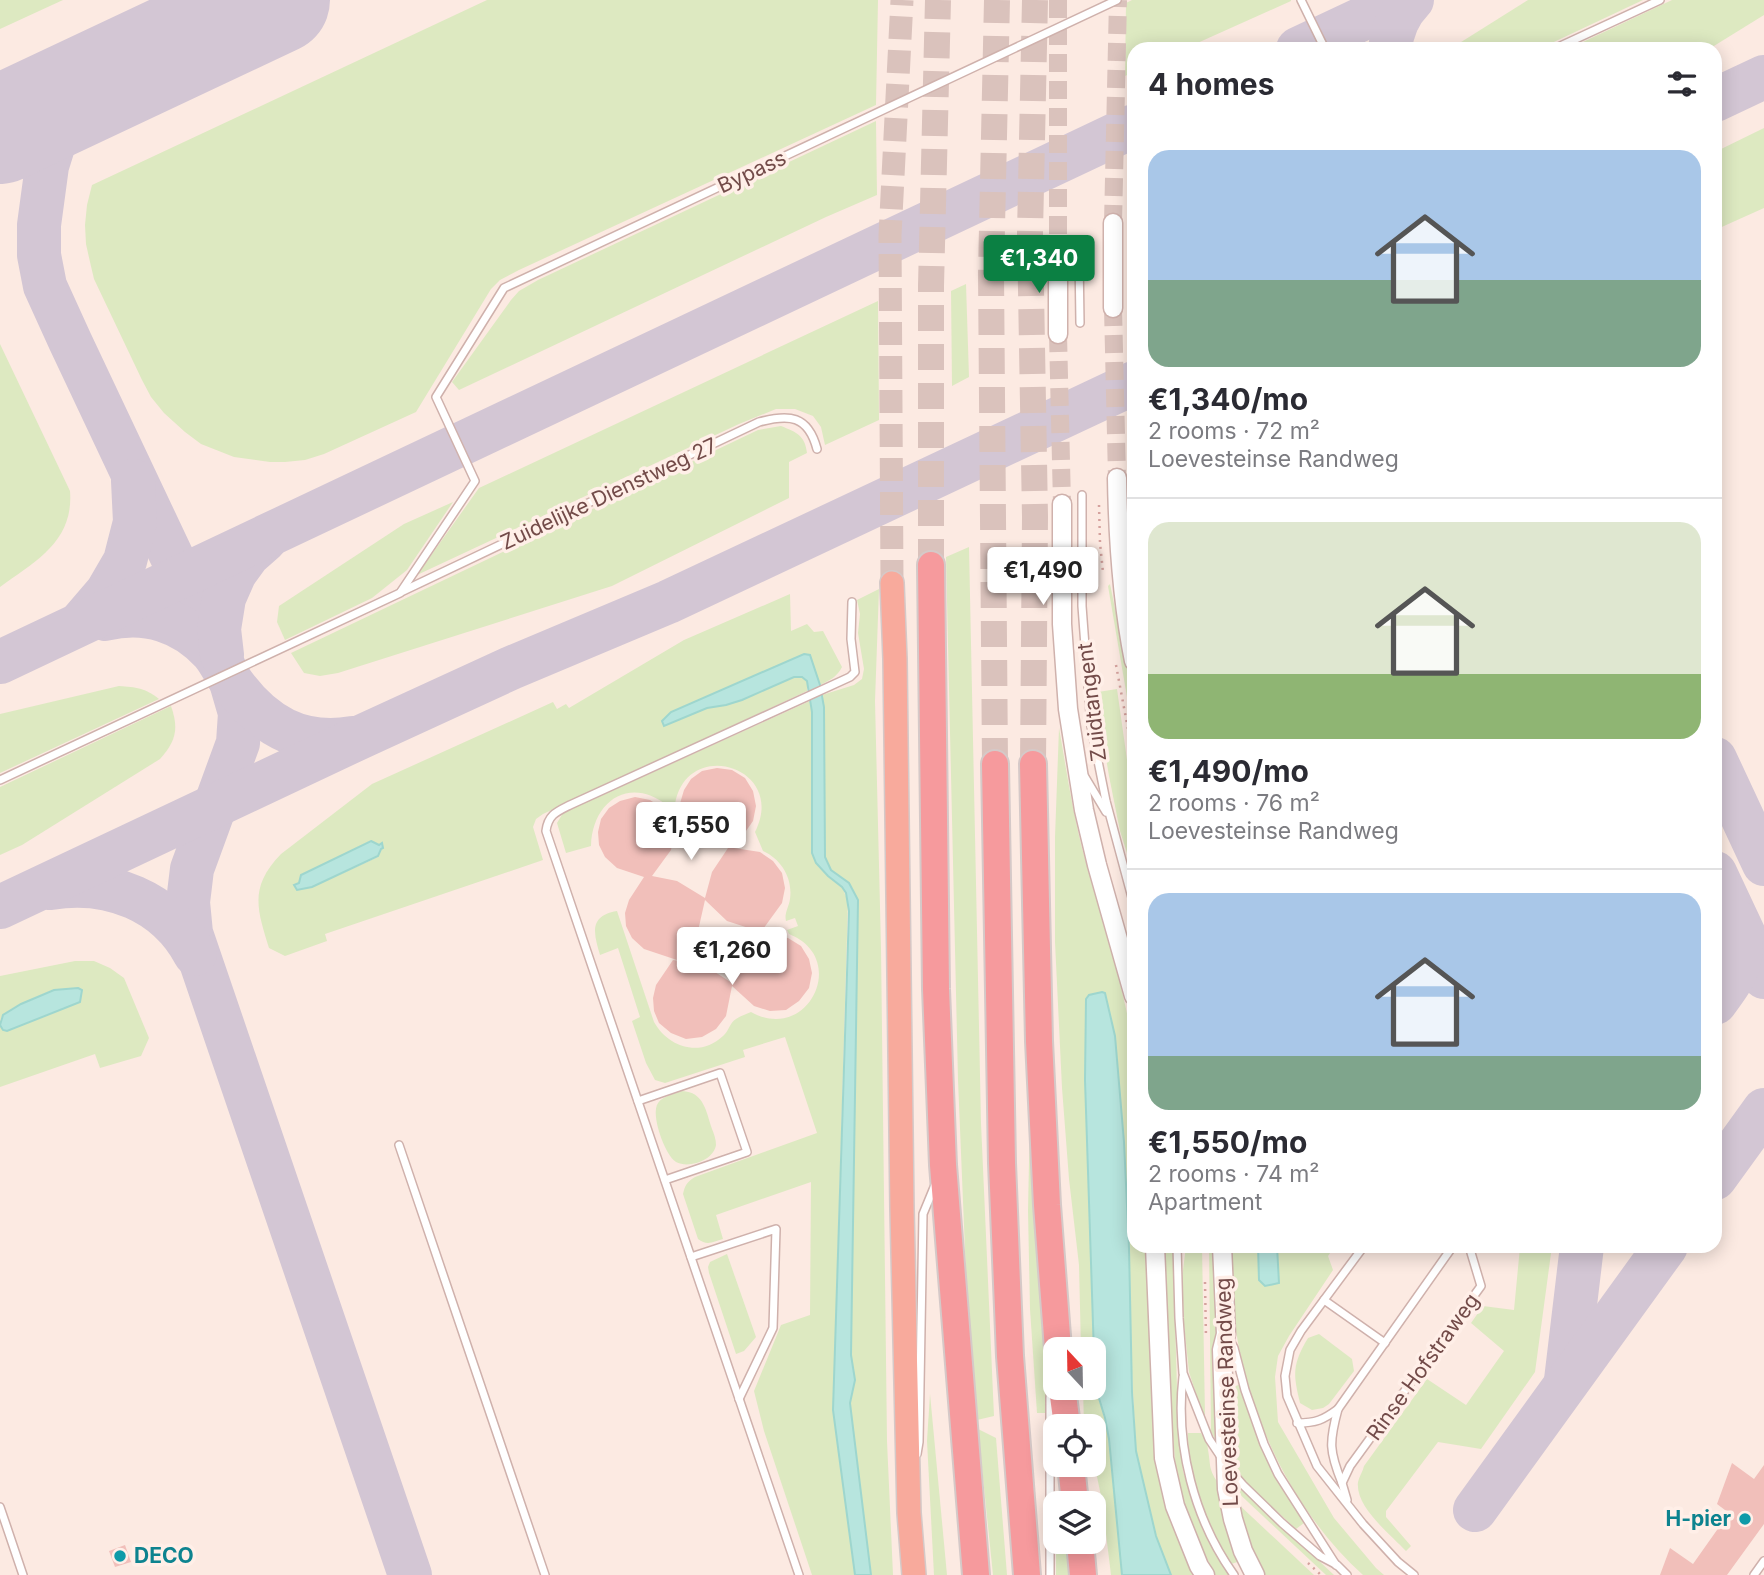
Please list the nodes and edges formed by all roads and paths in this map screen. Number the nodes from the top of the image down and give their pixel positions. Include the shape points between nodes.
1 (1117, 0) edge
2 (1301, 0) edge
3 (1660, 0) edge
4 (1322, 42) edge
5 (1569, 42) edge
6 (1113, 223) tunnel mouth
7 (1058, 256) tunnel mouth
8 (1079, 256) dead end
9 (1113, 308) tunnel mouth
10 (1080, 323) dead end
11 (1058, 334) tunnel mouth
12 (817, 449) dead end
13 (1116, 478) tunnel mouth
14 (1082, 495) dead end
15 (1062, 505) tunnel mouth
16 (931, 565) tunnel mouth
17 (892, 583) tunnel mouth
18 (400, 593) junction
19 (852, 603) dead end
20 (1127, 620) edge
21 (995, 764) tunnel mouth
22 (1033, 764) tunnel mouth
23 (1077, 765) junction
24 (0, 780) edge
25 (1111, 820) junction
26 (1127, 879) edge
27 (1127, 971) edge
28 (638, 1101) junction
29 (399, 1145) dead end
30 (943, 1165) junction
31 (665, 1180) junction
32 (1155, 1253) edge
33 (1177, 1253) edge
34 (1222, 1253) edge
35 (1359, 1253) edge
36 (1448, 1253) edge
37 (1471, 1253) edge
38 (691, 1257) junction
39 (1324, 1300) junction
40 (1226, 1334) junction
41 (1057, 1337) edge
42 (1385, 1343) junction
43 (1183, 1373) junction
44 (739, 1399) junction
45 (1050, 1400) edge
46 (1338, 1409) junction
47 (1297, 1423) junction
48 (1226, 1465) junction
49 (1342, 1483) junction
50 (1348, 1504) junction
51 (0, 1507) edge
52 (909, 1513) junction
53 (1081, 1554) edge
54 (1764, 1561) edge
55 (1336, 1565) junction
56 (23, 1575) edge
57 (545, 1575) edge
58 (799, 1575) edge
59 (914, 1575) edge
60 (975, 1575) edge
61 (1027, 1575) edge
62 (1050, 1575) edge
63 (1083, 1575) edge
64 (1205, 1575) edge
65 (1234, 1575) edge
66 (1255, 1575) edge
67 (1347, 1575) edge
68 (1414, 1575) edge
69 (1754, 1575) edge

1 - 18 lane, Bypass via 504,288 436,397 475,481
2 - 4 lane
3 - 5 lane
6 - 9 street
7 - 11 street
8 - 10 lane
12 - 18 lane, Zuidelijke Dienstweg 27 via 811,431 793,419 758,422
13 - 20 street
14 - 25 lane, Zuidtangent via 1082,606 1091,726
15 - 23 street via 1062,624
16 - 30 highway
17 - 52 highway
18 - 24 lane, Zuidelijke Dienstweg 27
19 - 28 lane via 855,672 850,677 570,805 547,821 546,831
21 - 61 highway via 1002,1163 1010,1356
22 - 41 highway via 1039,1041
23 - 25 lane
23 - 27 street via 1097,865
25 - 26 lane, Zuidtangent
28 - 31 lane
28 - 31 lane via 720,1073 747,1152
29 - 57 lane
30 - 52 lane via 923,1214 919,1442
30 - 60 highway
31 - 38 lane
32 - 64 street via 1164,1458 1175,1506
33 - 43 lane
34 - 40 street, Loevesteinse Randweg
35 - 39 lane
36 - 42 lane, Rinse Hofstraweg
37 - 49 lane, Rinse Hofstraweg via 1481,1286
38 - 44 lane
38 - 44 lane via 776,1229 773,1328
39 - 42 lane
39 - 47 lane via 1290,1350 1284,1376
40 - 48 street, Loevesteinse Randweg via 1222,1350
40 - 55 lane via 1264,1444
42 - 46 lane, Rinse Hofstraweg
43 - 48 lane via 1209,1439
43 - 65 lane via 1188,1470 1208,1529
44 - 58 lane
45 - 62 lane
46 - 47 lane via 1324,1419
46 - 49 lane, Rinse Hofstraweg via 1331,1436 1333,1461
47 - 50 lane via 1317,1466
48 - 55 lane via 1282,1522
48 - 66 street, Loevesteinse Randweg via 1233,1519
49 - 50 lane, Rinse Hofstraweg
50 - 68 lane, Rinse Hofstraweg
51 - 56 lane
52 - 59 highway
53 - 63 highway
54 - 69 lane
55 - 67 lane

